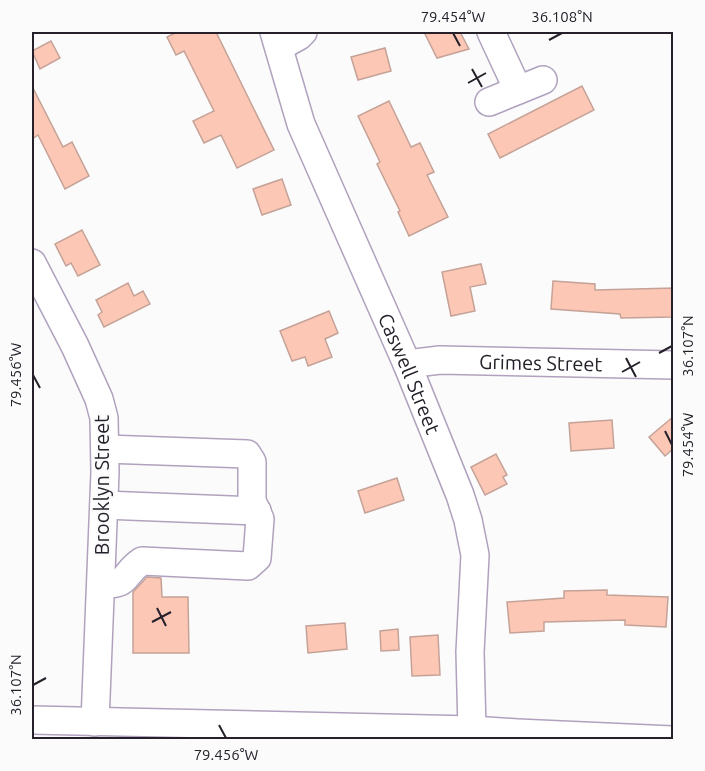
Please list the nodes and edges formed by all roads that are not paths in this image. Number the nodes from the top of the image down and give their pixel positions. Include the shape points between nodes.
1 (303, 32) edge
2 (491, 32) edge
3 (276, 39) edge
4 (489, 102) dead end
5 (32, 263) edge
6 (407, 364) junction
7 (674, 365) edge
8 (105, 449) junction
9 (104, 505) junction
10 (257, 511) junction
11 (101, 584) junction
12 (32, 720) edge
13 (95, 722) junction
14 (472, 730) junction
15 (672, 740) edge

1 - 3 street
2 - 4 street via 530,85
3 - 6 street, Caswell Street via 301,124
5 - 8 street, Brooklyn Street via 99,399
6 - 7 street, Grimes Street via 440,360
6 - 14 street, Caswell Street via 460,495 475,555 470,652
8 - 9 street, Brooklyn Street
8 - 10 street via 247,454 252,462 252,501
9 - 10 street
9 - 11 street, Brooklyn Street
10 - 11 street via 258,558 248,566 142,561 117,584
11 - 13 street, Brooklyn Street
12 - 13 street
13 - 14 street
14 - 15 street

